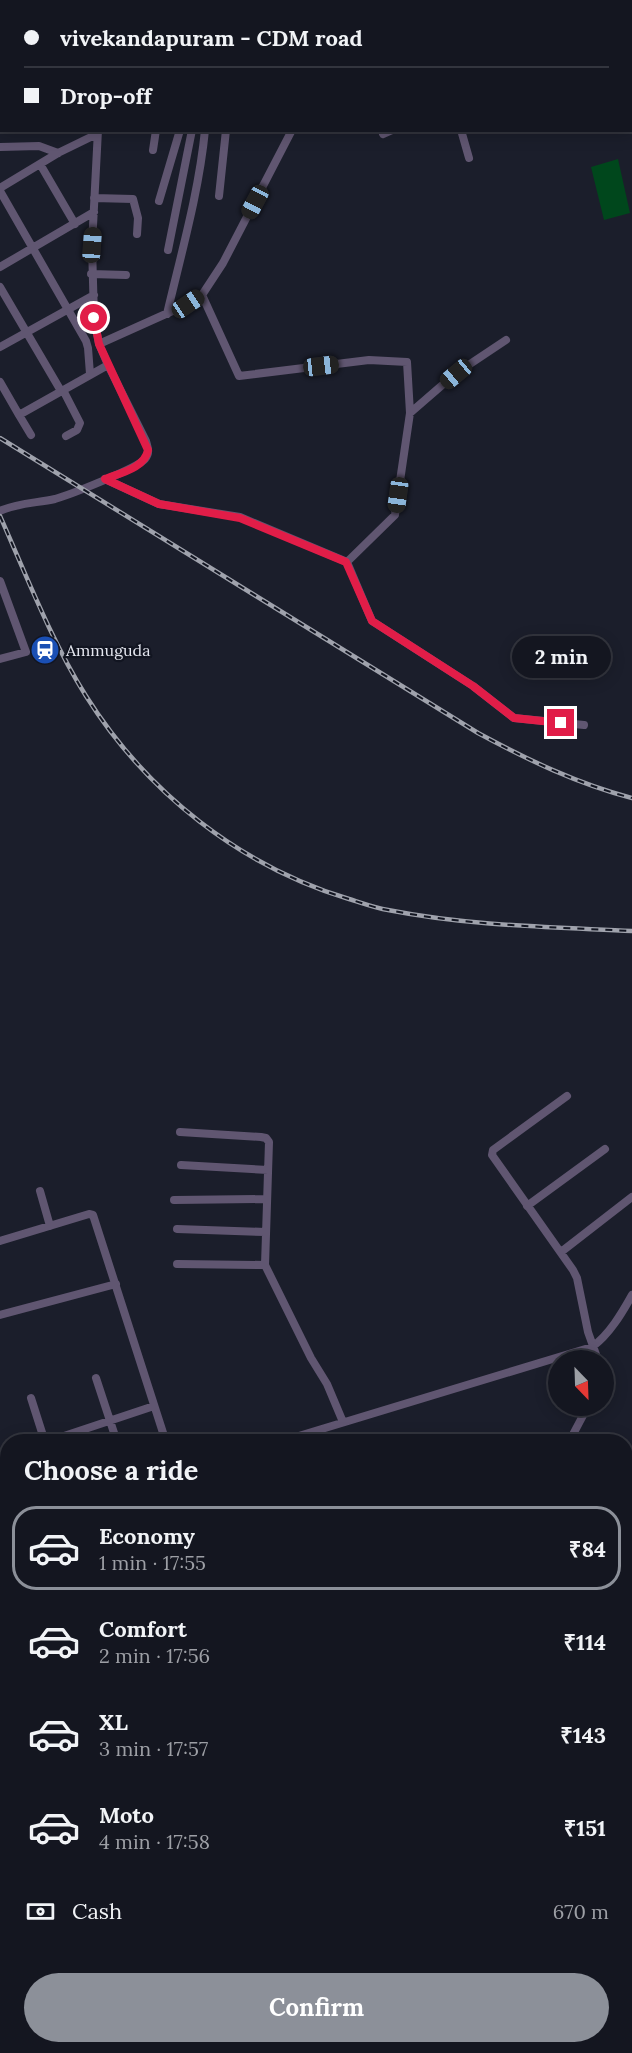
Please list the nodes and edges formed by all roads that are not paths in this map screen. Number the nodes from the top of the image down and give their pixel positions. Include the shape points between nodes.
1 (98, 132) edge
2 (156, 132) edge
3 (179, 132) edge
4 (192, 132) edge
5 (205, 132) edge
6 (226, 132) edge
7 (291, 132) edge
8 (462, 132) edge
9 (0, 147) edge
10 (153, 150) dead end
11 (58, 153) junction
12 (469, 158) dead end
13 (40, 164) junction
14 (0, 190) edge
15 (219, 196) dead end
16 (94, 198) junction
17 (159, 201) dead end
18 (94, 212) junction
19 (174, 223) junction
20 (75, 224) junction
21 (187, 226) junction
22 (137, 234) dead end
23 (33, 248) junction
24 (168, 250) dead end
25 (0, 267) edge
26 (91, 274) junction
27 (126, 275) dead end
28 (0, 287) edge
29 (94, 295) junction
30 (202, 295) junction
31 (68, 308) junction
32 (166, 314) junction
33 (26, 332) junction
34 (506, 340) dead end
35 (99, 344) junction
36 (0, 347) edge
37 (108, 364) junction
38 (90, 374) junction
39 (0, 382) edge
40 (62, 391) junction
41 (410, 413) junction
42 (19, 415) junction
43 (31, 435) dead end
44 (66, 436) dead end
45 (105, 479) junction
46 (3, 509) edge
47 (346, 562) junction
48 (0, 581) edge
49 (0, 659) edge
50 (584, 725) dead end
51 (567, 1096) dead end
52 (180, 1132) dead end
53 (605, 1149) dead end
54 (182, 1165) dead end
55 (268, 1170) junction
56 (40, 1191) dead end
57 (632, 1197) edge
58 (266, 1199) junction
59 (174, 1200) dead end
60 (527, 1206) junction
61 (50, 1226) junction
62 (177, 1229) dead end
63 (265, 1232) junction
64 (0, 1241) edge
65 (561, 1252) junction
66 (177, 1264) dead end
67 (265, 1265) junction
68 (116, 1284) junction
69 (632, 1295) edge
70 (0, 1315) edge
71 (592, 1347) junction
72 (593, 1350) edge
73 (96, 1378) dead end
74 (31, 1398) dead end
75 (154, 1406) junction
76 (583, 1416) edge
77 (110, 1420) junction
78 (343, 1422) junction
79 (43, 1434) edge
80 (69, 1434) edge
81 (114, 1434) edge
82 (163, 1434) edge
83 (305, 1434) edge
84 (573, 1434) edge

1 - 11 street
1 - 16 street
2 - 10 street
3 - 17 street
4 - 19 street
5 - 21 street
6 - 15 street
7 - 30 street via 223,263
8 - 12 street
9 - 11 street via 39,146
11 - 13 street
13 - 14 street
13 - 20 street
14 - 23 street
16 - 18 street
16 - 22 street via 133,199
18 - 20 street
18 - 26 street
19 - 21 street
19 - 24 street
20 - 23 street
21 - 32 street
23 - 25 street
23 - 31 street
26 - 27 street
26 - 29 street
28 - 33 street
29 - 31 street
29 - 35 street
30 - 32 street
30 - 41 street via 239,376 369,360 407,362
31 - 33 street
31 - 38 street via 88,348
32 - 35 street
33 - 36 street
33 - 40 street
34 - 41 street via 456,374
35 - 37 street
37 - 38 street
37 - 45 street via 148,450 144,461
38 - 40 street
39 - 42 street
40 - 42 street
40 - 44 street via 80,423 77,430
41 - 47 street via 395,515
42 - 43 street
45 - 46 street via 54,499
45 - 47 street via 159,504 240,518
47 - 50 street via 372,621 473,686 514,718
48 - 49 street via 26,651
51 - 60 street via 493,1149 494,1161
52 - 55 street via 266,1138
53 - 60 street
54 - 55 street
55 - 58 street
56 - 61 street
57 - 65 street
58 - 59 street
58 - 63 street
60 - 65 street
61 - 64 street
61 - 68 street via 93,1215
62 - 63 street
63 - 67 street
65 - 71 street via 577,1278
66 - 67 street
67 - 78 street
68 - 70 street
68 - 75 street
69 - 71 street via 600,1342
71 - 72 street
71 - 78 street
73 - 77 street
74 - 79 street
75 - 77 street
75 - 82 street
76 - 84 street
77 - 80 street
77 - 81 street
78 - 83 street

